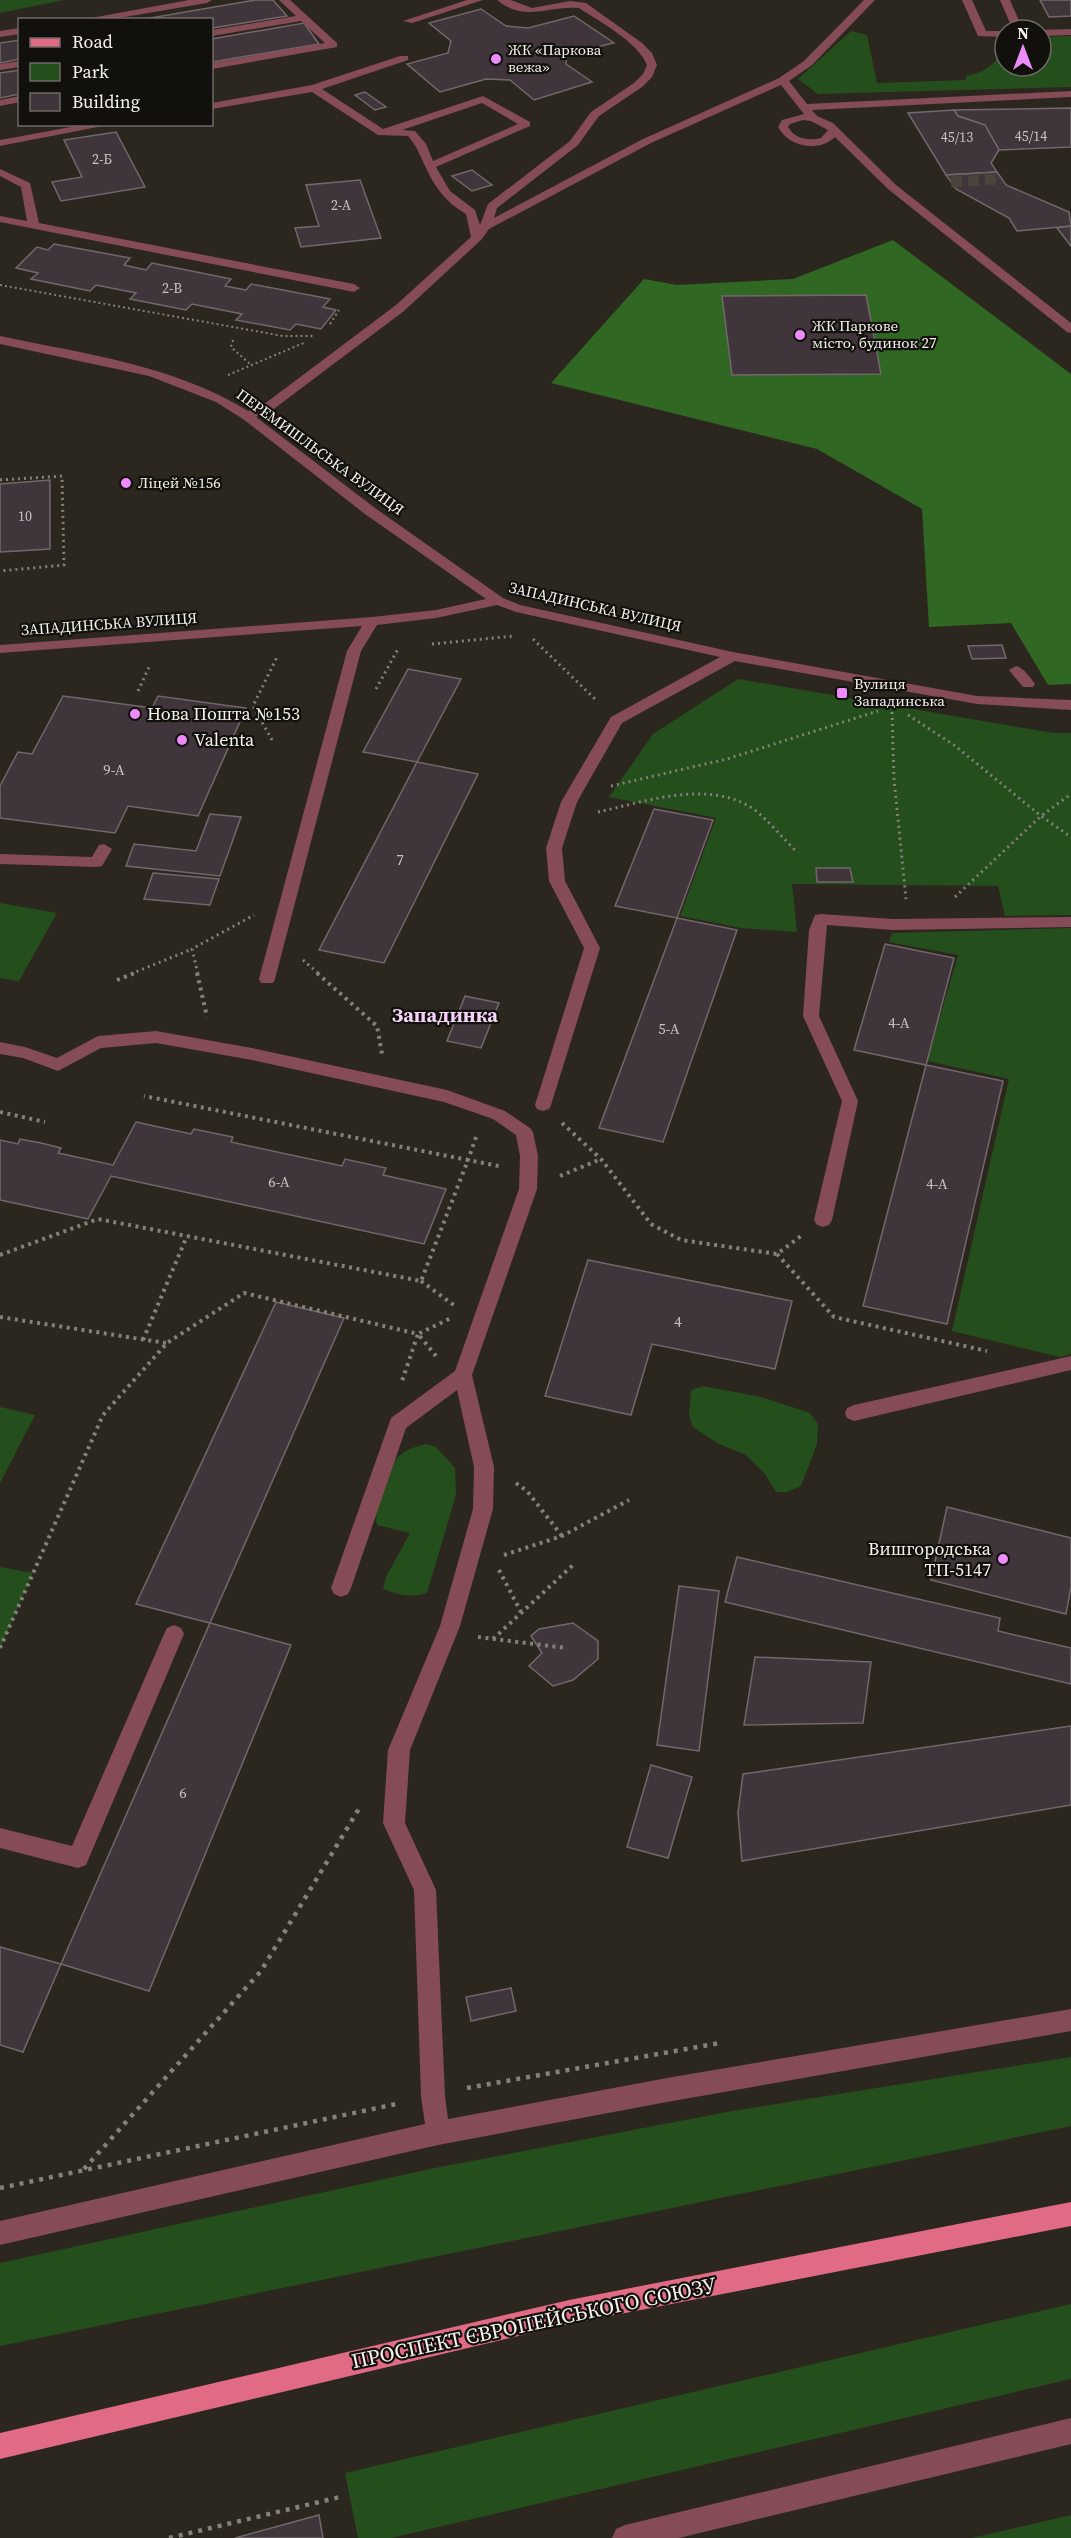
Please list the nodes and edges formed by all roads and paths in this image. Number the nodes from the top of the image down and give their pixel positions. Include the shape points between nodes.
1 (207, 0) edge
2 (284, 0) edge
3 (478, 0) edge
4 (502, 0) edge
5 (870, 0) edge
6 (967, 0) edge
7 (1005, 0) edge
8 (97, 18) edge
9 (304, 18) junction
10 (1013, 18) edge
11 (408, 21) dead end
12 (18, 31) edge
13 (1071, 32) edge
14 (213, 33) edge
15 (1053, 33) edge
16 (0, 34) edge
17 (993, 34) edge
18 (404, 58) dead end
19 (18, 64) edge
20 (213, 66) edge
21 (0, 67) edge
22 (783, 80) junction
23 (314, 88) junction
24 (1071, 94) edge
25 (18, 99) edge
26 (0, 102) edge
27 (213, 106) edge
28 (804, 107) junction
29 (813, 118) junction
30 (97, 126) edge
31 (834, 130) junction
32 (382, 133) junction
33 (0, 143) edge
34 (430, 166) junction
35 (0, 172) edge
36 (0, 219) edge
37 (33, 224) junction
38 (485, 227) junction
39 (477, 237) junction
40 (0, 285) edge
41 (354, 288) dead end
42 (1071, 329) edge
43 (0, 340) edge
44 (233, 340) dead end
45 (250, 364) junction
46 (219, 380) dead end
47 (247, 416) junction
48 (0, 480) edge
49 (0, 571) edge
50 (498, 601) junction
51 (372, 621) junction
52 (538, 634) dead end
53 (519, 635) dead end
54 (422, 645) dead end
55 (410, 646) dead end
56 (0, 649) edge
57 (354, 651) junction
58 (288, 656) dead end
59 (733, 656) junction
60 (265, 657) dead end
61 (277, 657) junction
62 (138, 666) dead end
63 (1016, 670) dead end
64 (1028, 684) dead end
65 (903, 687) junction
66 (138, 691) dead end
67 (895, 705) junction
68 (1071, 705) edge
69 (616, 720) junction
70 (272, 740) dead end
71 (1071, 794) edge
72 (569, 802) junction
73 (598, 812) dead end
74 (1041, 816) junction
75 (1071, 837) edge
76 (104, 849) dead end
77 (797, 852) dead end
78 (0, 859) edge
79 (289, 896) junction
80 (1071, 922) edge
81 (917, 926) junction
82 (278, 938) junction
83 (192, 949) junction
84 (267, 979) dead end
85 (117, 980) dead end
86 (214, 1047) junction
87 (0, 1048) edge
88 (388, 1083) junction
89 (144, 1096) dead end
90 (543, 1105) joint
91 (485, 1110) junction
92 (0, 1112) edge
93 (45, 1122) dead end
94 (601, 1159) junction
95 (468, 1160) junction
96 (528, 1180) junction
97 (823, 1220) joint
98 (188, 1236) junction
99 (777, 1254) junction
100 (0, 1255) edge
101 (422, 1281) junction
102 (463, 1312) dead end
103 (0, 1317) edge
104 (143, 1340) junction
105 (167, 1343) junction
106 (991, 1352) dead end
107 (1071, 1363) edge
108 (463, 1376) junction
109 (854, 1413) dead end
110 (398, 1423) junction
111 (511, 1489) dead end
112 (629, 1500) dead end
113 (562, 1536) junction
114 (502, 1556) dead end
115 (573, 1565) dead end
116 (497, 1568) dead end
117 (341, 1588) dead end
118 (521, 1612) junction
119 (450, 1626) junction
120 (174, 1634) dead end
121 (492, 1639) junction
122 (0, 1648) edge
123 (566, 1648) dead end
124 (361, 1806) dead end
125 (0, 1838) edge
126 (1071, 2020) edge
127 (468, 2076) dead end
128 (469, 2088) dead end
129 (438, 2133) junction
130 (84, 2170) dead end
131 (1071, 2214) edge
132 (0, 2233) edge
133 (1071, 2431) edge
134 (0, 2446) edge
135 (340, 2497) dead end
136 (169, 2538) edge
137 (625, 2538) edge

1 - 8 street
2 - 9 street
3 - 11 street
4 - 38 street via 531,11 582,5 638,45 652,65 638,85 595,114 574,143 492,206
5 - 22 street via 808,63
6 - 17 street via 982,34
7 - 10 street
9 - 14 street
9 - 20 street via 333,45
12 - 16 street
13 - 15 street
18 - 23 street
19 - 21 street
22 - 28 street
22 - 38 street via 647,141
23 - 27 street
23 - 32 street
24 - 28 street
25 - 26 street
28 - 29 street
29 - 31 street
29 - 31 street via 786,122 785,134 802,142 816,142 827,140
30 - 33 street
31 - 42 street via 892,187
32 - 34 street via 411,133 421,142
32 - 34 street via 483,99 526,124
34 - 39 street via 455,204 471,212
35 - 37 street via 26,185
36 - 37 street
37 - 41 street
38 - 39 street
39 - 47 street via 400,308 267,408
40 - 45 path via 284,336 322,337
43 - 47 street, ПЕРЕМИШЛЬСЬКА ВУЛИЦЯ via 153,373 203,391
44 - 45 path via 231,347
45 - 46 path
47 - 50 street, ПЕРЕМИШЛЬСЬКА ВУЛИЦЯ via 370,511
48 - 49 path via 62,476 64,566
50 - 51 street, ЗАПАДИНСЬКА ВУЛИЦЯ via 436,614
50 - 59 street, ЗАПАДИНСЬКА ВУЛИЦЯ
51 - 56 street, ЗАПАДИНСЬКА ВУЛИЦЯ
51 - 57 street
52 - 69 path via 528,635
53 - 54 path
55 - 57 path
57 - 79 street
58 - 61 path
59 - 65 street, ЗАПАДИНСЬКА ВУЛИЦЯ
59 - 69 street
60 - 61 path
61 - 70 path via 253,706
62 - 66 path via 150,665
63 - 64 street
65 - 67 path
65 - 68 street, ЗАПАДИНСЬКА ВУЛИЦЯ via 977,700
67 - 72 path via 727,759 590,791
67 - 74 path via 954,745
67 - 81 path via 894,780
69 - 72 street
71 - 74 path
72 - 90 street via 554,848 557,880 592,948
73 - 77 path via 677,796 721,795 747,805
74 - 75 path
74 - 81 path
76 - 78 street via 97,862
79 - 82 street
79 - 83 path
80 - 81 street
81 - 97 street via 821,919 817,930 811,1016 850,1101
82 - 84 street
82 - 88 path via 377,1026
83 - 85 path
83 - 86 path
86 - 87 street via 156,1037 98,1042 58,1065
86 - 88 street
88 - 91 street via 447,1096
89 - 95 path
90 - 94 path
91 - 95 path
91 - 96 street via 524,1132
92 - 93 path
94 - 96 path
94 - 99 path via 651,1224 681,1240
95 - 96 path
95 - 101 path
96 - 108 street
97 - 99 path
98 - 100 path via 98,1219
98 - 101 path
98 - 104 path
99 - 106 path via 834,1317
101 - 102 path
103 - 104 path
104 - 105 path
105 - 110 path via 243,1293 418,1334 396,1399
105 - 122 path via 103,1415
107 - 109 street
108 - 110 street
108 - 119 street via 484,1467 483,1509
110 - 117 street
111 - 113 path via 510,1478 527,1491
112 - 113 path
113 - 114 path
115 - 118 path
116 - 118 path
118 - 121 path
119 - 121 path via 466,1636
119 - 129 street via 399,1750 394,1823 425,1890 433,2096
120 - 125 street via 78,1858
121 - 123 path
124 - 130 path via 261,1971
126 - 129 street
127 - 128 path
129 - 132 street
131 - 134 main road, ПРОСПЕКТ ЄВРОПЕЙСЬКОГО СОЮЗУ via 569,2312
133 - 137 street
135 - 136 path

